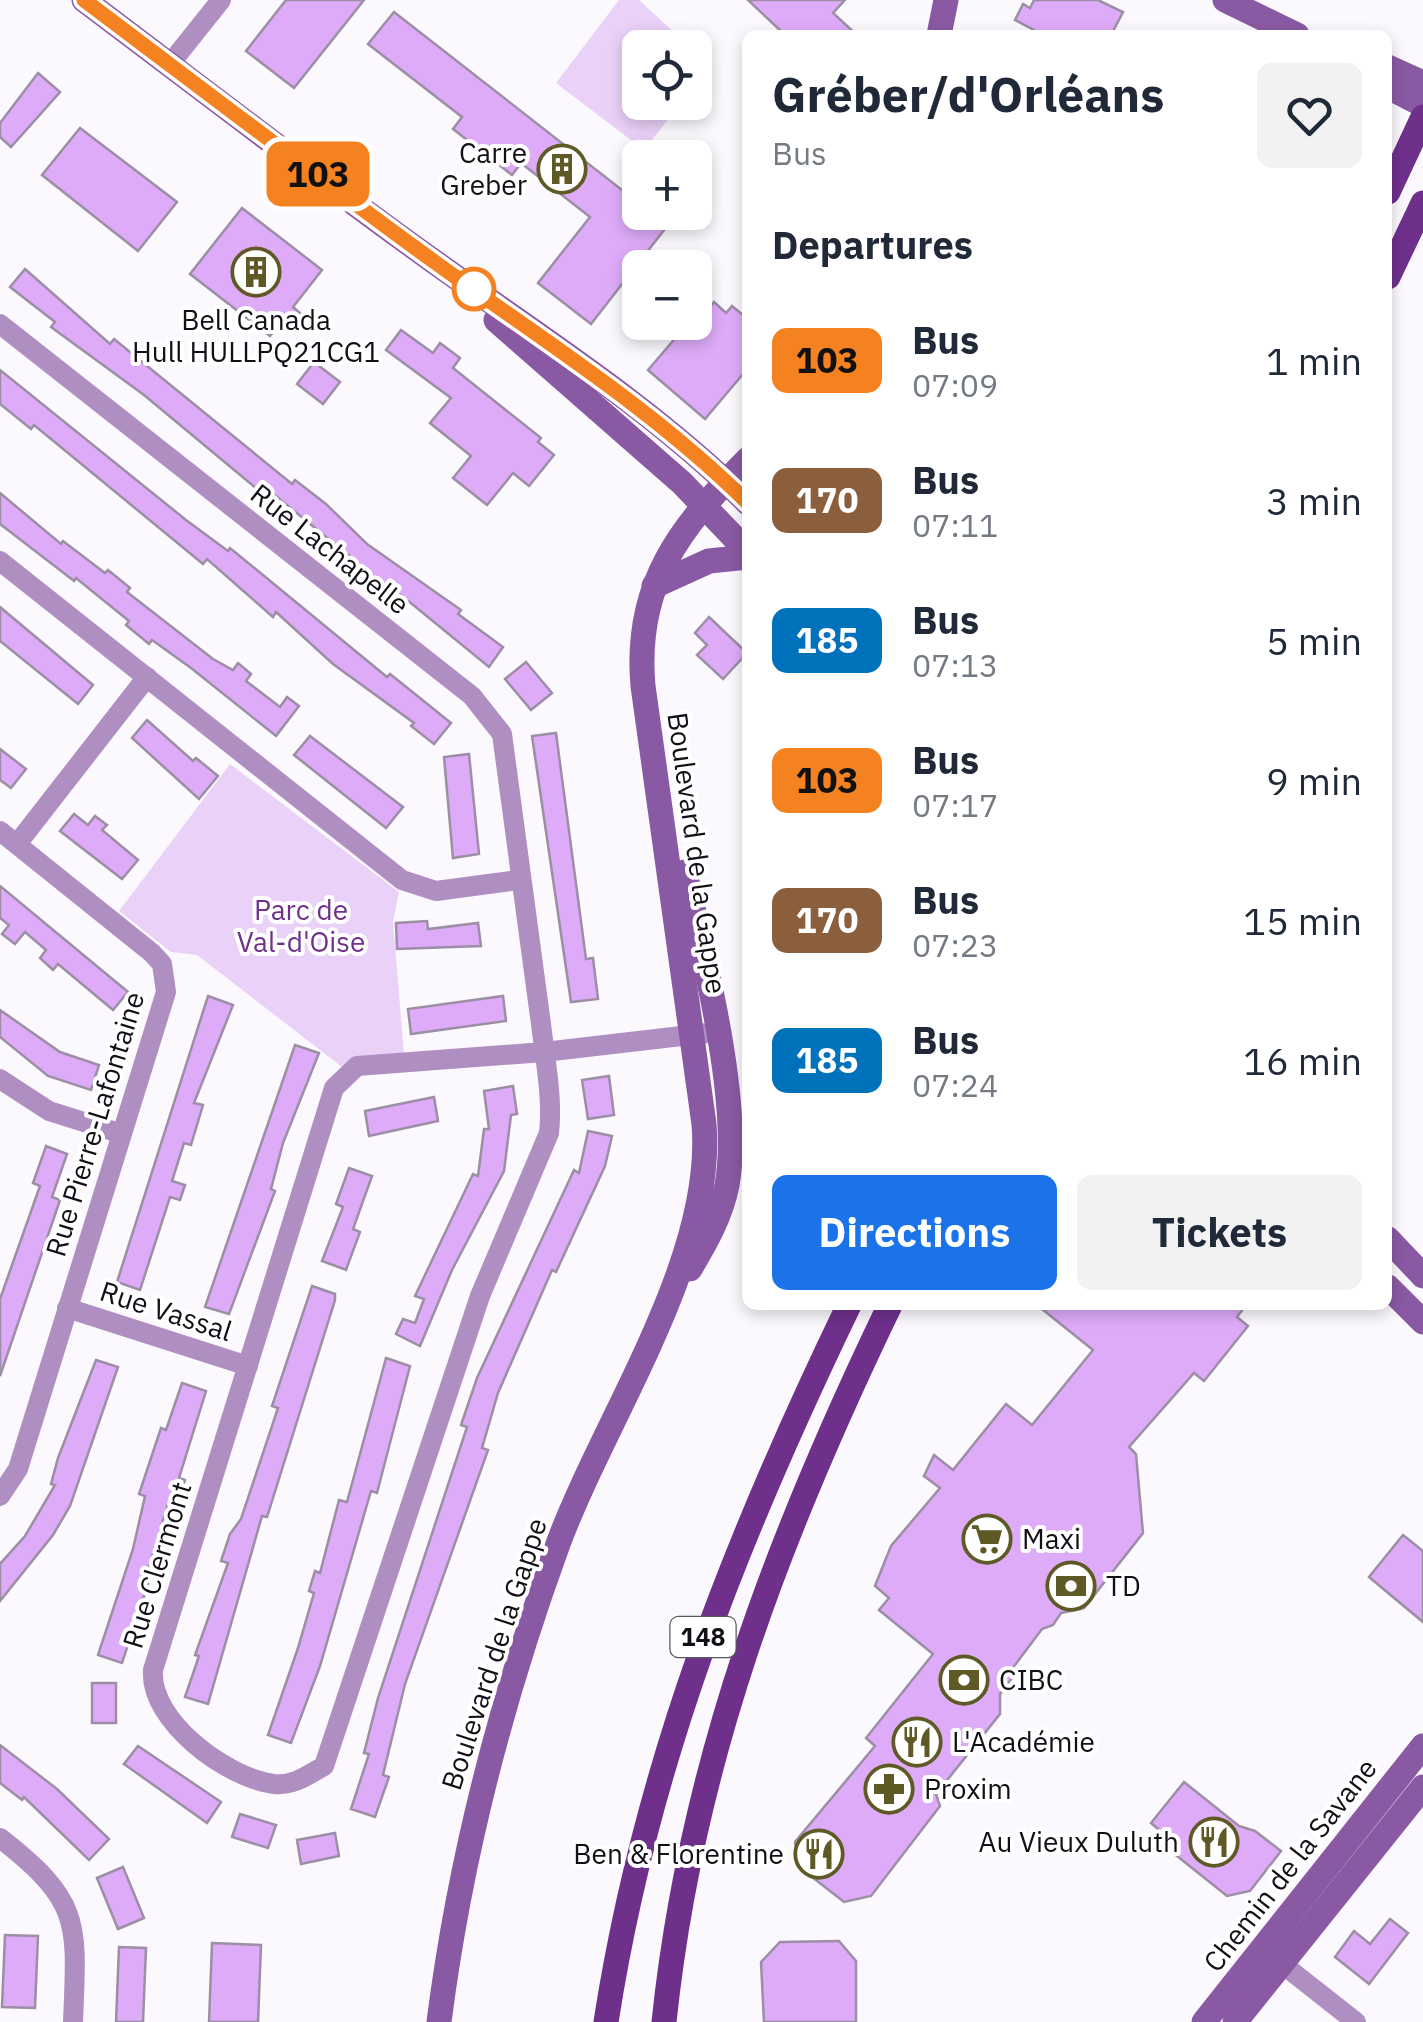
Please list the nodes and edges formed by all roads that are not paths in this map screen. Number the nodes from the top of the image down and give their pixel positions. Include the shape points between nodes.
1 (84, 0) edge
2 (221, 0) edge
3 (946, 0) edge
4 (1225, 0) edge
5 (940, 30) edge
6 (1286, 30) edge
7 (170, 64) junction
8 (1392, 69) edge
9 (1423, 84) edge
10 (1392, 89) edge
11 (1423, 105) edge
12 (1423, 117) edge
13 (1392, 183) edge
14 (1423, 203) edge
15 (434, 262) junction
16 (1392, 269) edge
17 (0, 324) edge
18 (742, 465) edge
19 (726, 482) junction
20 (742, 497) edge
21 (704, 506) junction
22 (742, 548) edge
23 (742, 556) edge
24 (0, 561) edge
25 (654, 586) junction
26 (147, 677) junction
27 (8, 838) edge
28 (519, 880) junction
29 (704, 1034) junction
30 (544, 1052) junction
31 (0, 1079) edge
32 (120, 1133) junction
33 (1392, 1242) edge
34 (1423, 1276) edge
35 (1392, 1291) edge
36 (67, 1308) junction
37 (847, 1310) edge
38 (888, 1310) edge
39 (1423, 1322) edge
40 (248, 1366) junction
41 (0, 1496) edge
42 (1423, 1746) edge
43 (1423, 1787) edge
44 (0, 1838) edge
45 (1272, 1955) junction
46 (73, 2022) edge
47 (439, 2022) edge
48 (606, 2022) edge
49 (664, 2022) edge
50 (1204, 2022) edge
51 (1235, 2022) edge
52 (1356, 2022) edge

1 - 7 street
2 - 7 street
3 - 5 street
4 - 6 street
7 - 15 street
8 - 9 street
10 - 11 street
12 - 13 main road
14 - 16 main road
15 - 19 street via 600,376
15 - 21 street
17 - 28 street, Rue Lachapelle via 485,707 502,734
18 - 19 street, Boulevard de la Gappe
19 - 20 street
19 - 21 street, Boulevard de la Gappe
21 - 22 street
21 - 25 street, Boulevard de la Gappe via 680,532
23 - 25 street via 709,561
24 - 26 street
25 - 29 street, Boulevard de la Gappe via 642,636 644,686
26 - 27 street
26 - 28 street via 412,887 436,891
27 - 32 street, Rue Pierre-Lafontaine via 162,964 166,992
28 - 30 street, Rue Lachapelle
29 - 30 street, Rue Clermont
29 - 47 street, Boulevard de la Gappe via 729,1122 728,1182 708,1238 659,1320 578,1492 512,1678 463,1866
30 - 40 street, Rue Clermont via 357,1066 340,1080
30 - 40 street, Rue Clermont via 549,1133 480,1296 324,1766 294,1783 272,1784 210,1756 167,1716 152,1692 152,1670
31 - 32 street via 49,1111
32 - 36 street, Rue Pierre-Lafontaine
33 - 34 street
35 - 39 street
36 - 40 street, Rue Vassal
36 - 41 street, Rue Pierre-Lafontaine via 18,1468
37 - 48 main road, 148 via 750,1517 690,1676 640,1848
38 - 49 main road, 148 via 804,1487 743,1653 703,1800
42 - 45 street, Chemin de la Savane
43 - 45 street, Chemin de la Savane
44 - 46 street via 46,1876 67,1905 76,1953
45 - 50 street, Chemin de la Savane
45 - 51 street, Chemin de la Savane
45 - 52 street

